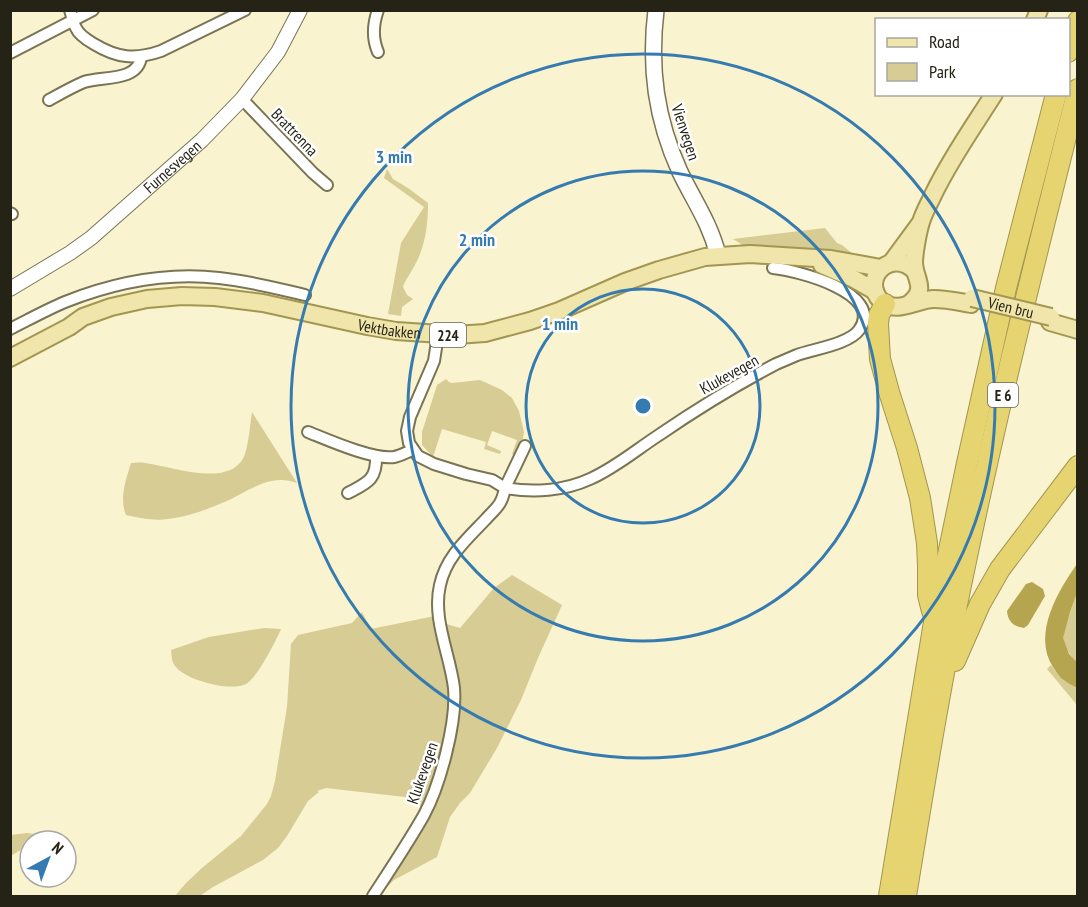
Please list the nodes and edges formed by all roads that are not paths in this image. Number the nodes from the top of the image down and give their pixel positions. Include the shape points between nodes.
1 (93, 10) edge
2 (245, 10) edge
3 (300, 10) edge
4 (378, 10) edge
5 (656, 10) edge
6 (72, 15) edge
7 (1077, 21) edge
8 (1070, 45) edge
9 (378, 52) dead end
10 (10, 53) edge
11 (141, 57) junction
12 (1077, 89) edge
13 (993, 96) edge
14 (1055, 96) edge
15 (242, 99) junction
16 (49, 100) dead end
17 (327, 185) dead end
18 (921, 222) junction
19 (718, 255) junction
20 (806, 258) junction
21 (886, 265) junction
22 (773, 268) dead end
23 (917, 274) junction
24 (10, 289) edge
25 (305, 295) dead end
26 (880, 297) junction
27 (972, 301) junction
28 (909, 304) junction
29 (83, 317) junction
30 (1051, 319) junction
31 (1077, 322) edge
32 (10, 329) edge
33 (1077, 330) edge
34 (438, 335) junction
35 (10, 346) edge
36 (10, 358) edge
37 (308, 432) dead end
38 (525, 446) dead end
39 (412, 450) junction
40 (376, 456) junction
41 (1077, 466) edge
42 (505, 488) junction
43 (348, 494) dead end
44 (934, 622) junction
45 (939, 702) junction
46 (373, 897) edge
47 (889, 897) edge
48 (906, 897) edge

1 - 6 street
2 - 11 street
3 - 15 street, Furnesvegen via 278,52
4 - 9 street via 374,44
5 - 19 main road, Vienvegen via 653,71 663,127 680,172 714,238
6 - 10 street
6 - 11 street via 77,30 95,45 116,55
7 - 8 highway
11 - 16 street via 129,74 86,82
12 - 45 highway, E 6 via 1016,336 964,568
13 - 18 main road via 947,170
14 - 44 highway, E 6 via 1002,309
15 - 17 street, Brattrenna
15 - 24 street, Furnesvegen via 202,140 91,238
18 - 21 main road
18 - 23 main road via 914,261
19 - 20 main road, Vektbakken / 224
19 - 34 main road, Vektbakken / 224 via 659,270 530,321 485,333
20 - 21 main road, Vektbakken / 224
20 - 26 main road, Vektbakken / 224 via 854,279
21 - 23 main road, 224 via 905,263
21 - 26 main road via 875,279
22 - 42 street, Klukevegen via 822,280 847,293 862,308 860,328 848,339 795,356 760,373 591,479 558,489
23 - 27 main road, 224 via 942,290
23 - 28 main road via 920,284
25 - 32 street via 217,278 161,278 91,293
26 - 28 main road, 224 via 897,307
26 - 44 highway, E 6 via 880,359 920,498
27 - 28 main road, 224 via 937,299
27 - 30 main road, Vien bru / 224, bridge
29 - 34 main road, Vektbakken / 224 via 147,299 215,297 263,303 377,328
29 - 35 main road, 224 via 66,320
29 - 36 main road, Vektbakken / 224
30 - 31 main road, 224
30 - 33 main road, 224
34 - 39 street via 434,362 410,417 407,431
37 - 40 street
38 - 42 street, Klukevegen
39 - 40 street via 394,457
39 - 42 street, Klukevegen via 434,464 492,480
40 - 43 street via 369,482
41 - 45 highway, E 6 via 989,589
42 - 46 street, Klukevegen via 500,503 461,544 444,570 439,611 455,701 449,741 424,814
44 - 47 highway, E 6
45 - 48 highway, E 6

